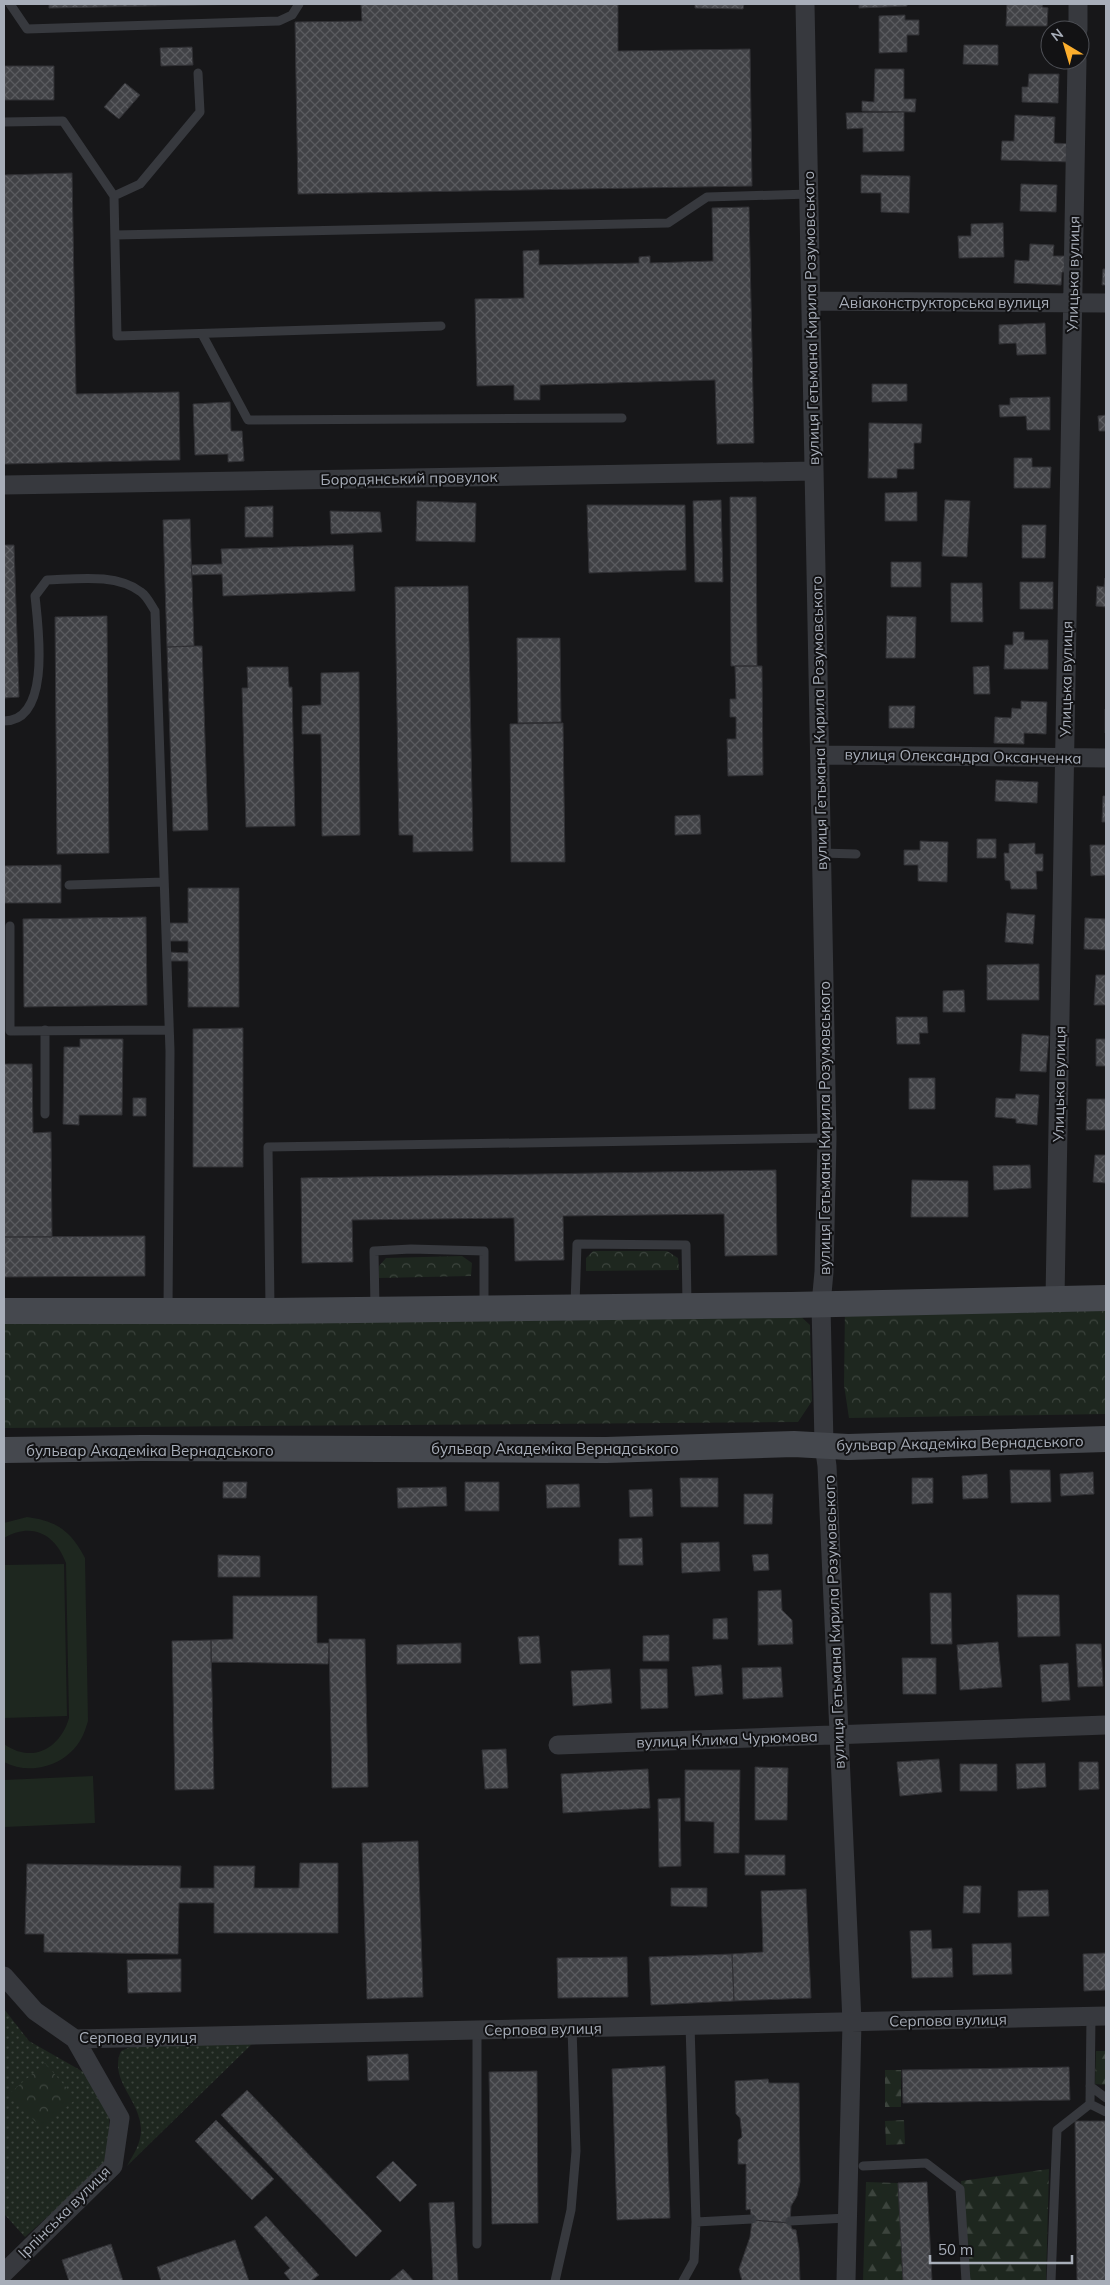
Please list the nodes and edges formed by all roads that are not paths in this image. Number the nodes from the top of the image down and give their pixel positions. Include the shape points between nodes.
1 (10, 4) edge
2 (299, 4) edge
3 (805, 4) edge
4 (1078, 4) edge
5 (1078, 20) edge
6 (1077, 70) edge
7 (198, 73) dead end
8 (4, 122) edge
9 (809, 194) junction
10 (114, 196) junction
11 (115, 235) junction
12 (811, 300) junction
13 (1073, 303) junction
14 (1106, 303) edge
15 (441, 326) dead end
16 (202, 334) junction
17 (622, 418) dead end
18 (814, 471) junction
19 (4, 485) edge
20 (4, 721) edge
21 (820, 755) junction
22 (1065, 757) junction
23 (1106, 758) edge
24 (822, 853) junction
25 (856, 854) dead end
26 (164, 882) junction
27 (69, 884) dead end
28 (10, 926) dead end
29 (45, 1030) junction
30 (169, 1030) junction
31 (45, 1114) dead end
32 (827, 1138) junction
33 (1055, 1298) junction
34 (1106, 1298) edge
35 (687, 1304) junction
36 (821, 1304) junction
37 (575, 1306) junction
38 (484, 1308) junction
39 (375, 1309) junction
40 (4, 1311) edge
41 (168, 1311) junction
42 (270, 1311) junction
43 (1106, 1439) edge
44 (824, 1445) junction
45 (4, 1450) edge
46 (1106, 1725) edge
47 (838, 1735) junction
48 (558, 1745) dead end
49 (4, 1976) edge
50 (1099, 2016) edge
51 (852, 2022) junction
52 (690, 2025) junction
53 (572, 2028) junction
54 (477, 2030) junction
55 (75, 2039) junction
56 (1090, 2086) junction
57 (1106, 2098) edge
58 (1090, 2104) junction
59 (1106, 2112) edge
60 (863, 2166) dead end
61 (847, 2218) junction
62 (752, 2219) dead end
63 (790, 2221) dead end
64 (696, 2222) junction
65 (477, 2244) dead end
66 (4, 2273) edge
67 (555, 2281) edge
68 (683, 2281) edge
69 (846, 2281) edge
70 (966, 2281) edge
71 (1052, 2281) edge

1 - 2 lane via 27,29 279,21 292,15
3 - 9 street, вулиця Гетьмана Кирила Розумовського
4 - 5 street
6 - 13 street, Улицька вулиця
7 - 10 lane via 200,112 140,184
8 - 10 lane via 63,121
9 - 11 lane via 707,197 668,223
9 - 12 street, вулиця Гетьмана Кирила Розумовського
10 - 11 lane
11 - 16 lane via 117,336
12 - 13 street, Авіаконструкторська вулиця
12 - 18 street, вулиця Гетьмана Кирила Розумовського
13 - 14 street, Авіаконструкторська вулиця
13 - 22 street, Улицька вулиця
15 - 16 lane
16 - 17 lane via 248,420
18 - 19 street, Бородянський провулок
18 - 21 street, вулиця Гетьмана Кирила Розумовського
20 - 26 lane via 22,715 36,695 40,642 35,596 47,580 121,581 143,593 155,611
21 - 22 street, вулиця Олександра Оксанченка
21 - 24 street, вулиця Гетьмана Кирила Розумовського
22 - 23 street, вулиця Олександра Оксанченка
22 - 33 street, Улицька вулиця
24 - 25 lane
24 - 32 street, вулиця Гетьмана Кирила Розумовського
26 - 27 lane
26 - 30 lane
28 - 29 lane via 10,1030
29 - 30 lane
29 - 31 lane
30 - 41 lane
32 - 36 street, вулиця Гетьмана Кирила Розумовського
32 - 42 lane via 268,1148
33 - 34 main road
33 - 36 main road
35 - 36 main road
35 - 37 main road
35 - 37 lane via 686,1245 577,1244
36 - 44 street, вулиця Гетьмана Кирила Розумовського
37 - 38 main road
38 - 39 main road
38 - 39 lane via 484,1251 411,1249 374,1251
39 - 42 main road
40 - 41 main road
41 - 42 main road
43 - 44 main road, бульвар Академіка Вернадського via 848,1447
44 - 45 main road, бульвар Академіка Вернадського via 606,1450
44 - 47 street, вулиця Гетьмана Кирила Розумовського
46 - 47 street, вулиця Клима Чурюмова
47 - 48 street, вулиця Клима Чурюмова
47 - 51 street, вулиця Гетьмана Кирила Розумовського
49 - 55 street, Серпова вулиця via 35,2011
50 - 51 street, Серпова вулиця
50 - 56 lane
51 - 52 street, Серпова вулиця
51 - 61 street, вулиця Гетьмана Кирила Розумовського
52 - 53 street, Серпова вулиця
52 - 64 lane
53 - 54 street, Серпова вулиця
53 - 67 lane via 576,2151 571,2210
54 - 55 street, Серпова вулиця
54 - 65 lane
55 - 66 street, Ірпінська вулиця via 120,2118 113,2166
56 - 57 lane
56 - 58 lane
58 - 59 lane
58 - 71 lane via 1057,2130
60 - 70 lane via 926,2163 960,2189
61 - 63 lane
61 - 69 street, вулиця Гетьмана Кирила Розумовського
62 - 64 lane
64 - 68 lane via 694,2261

